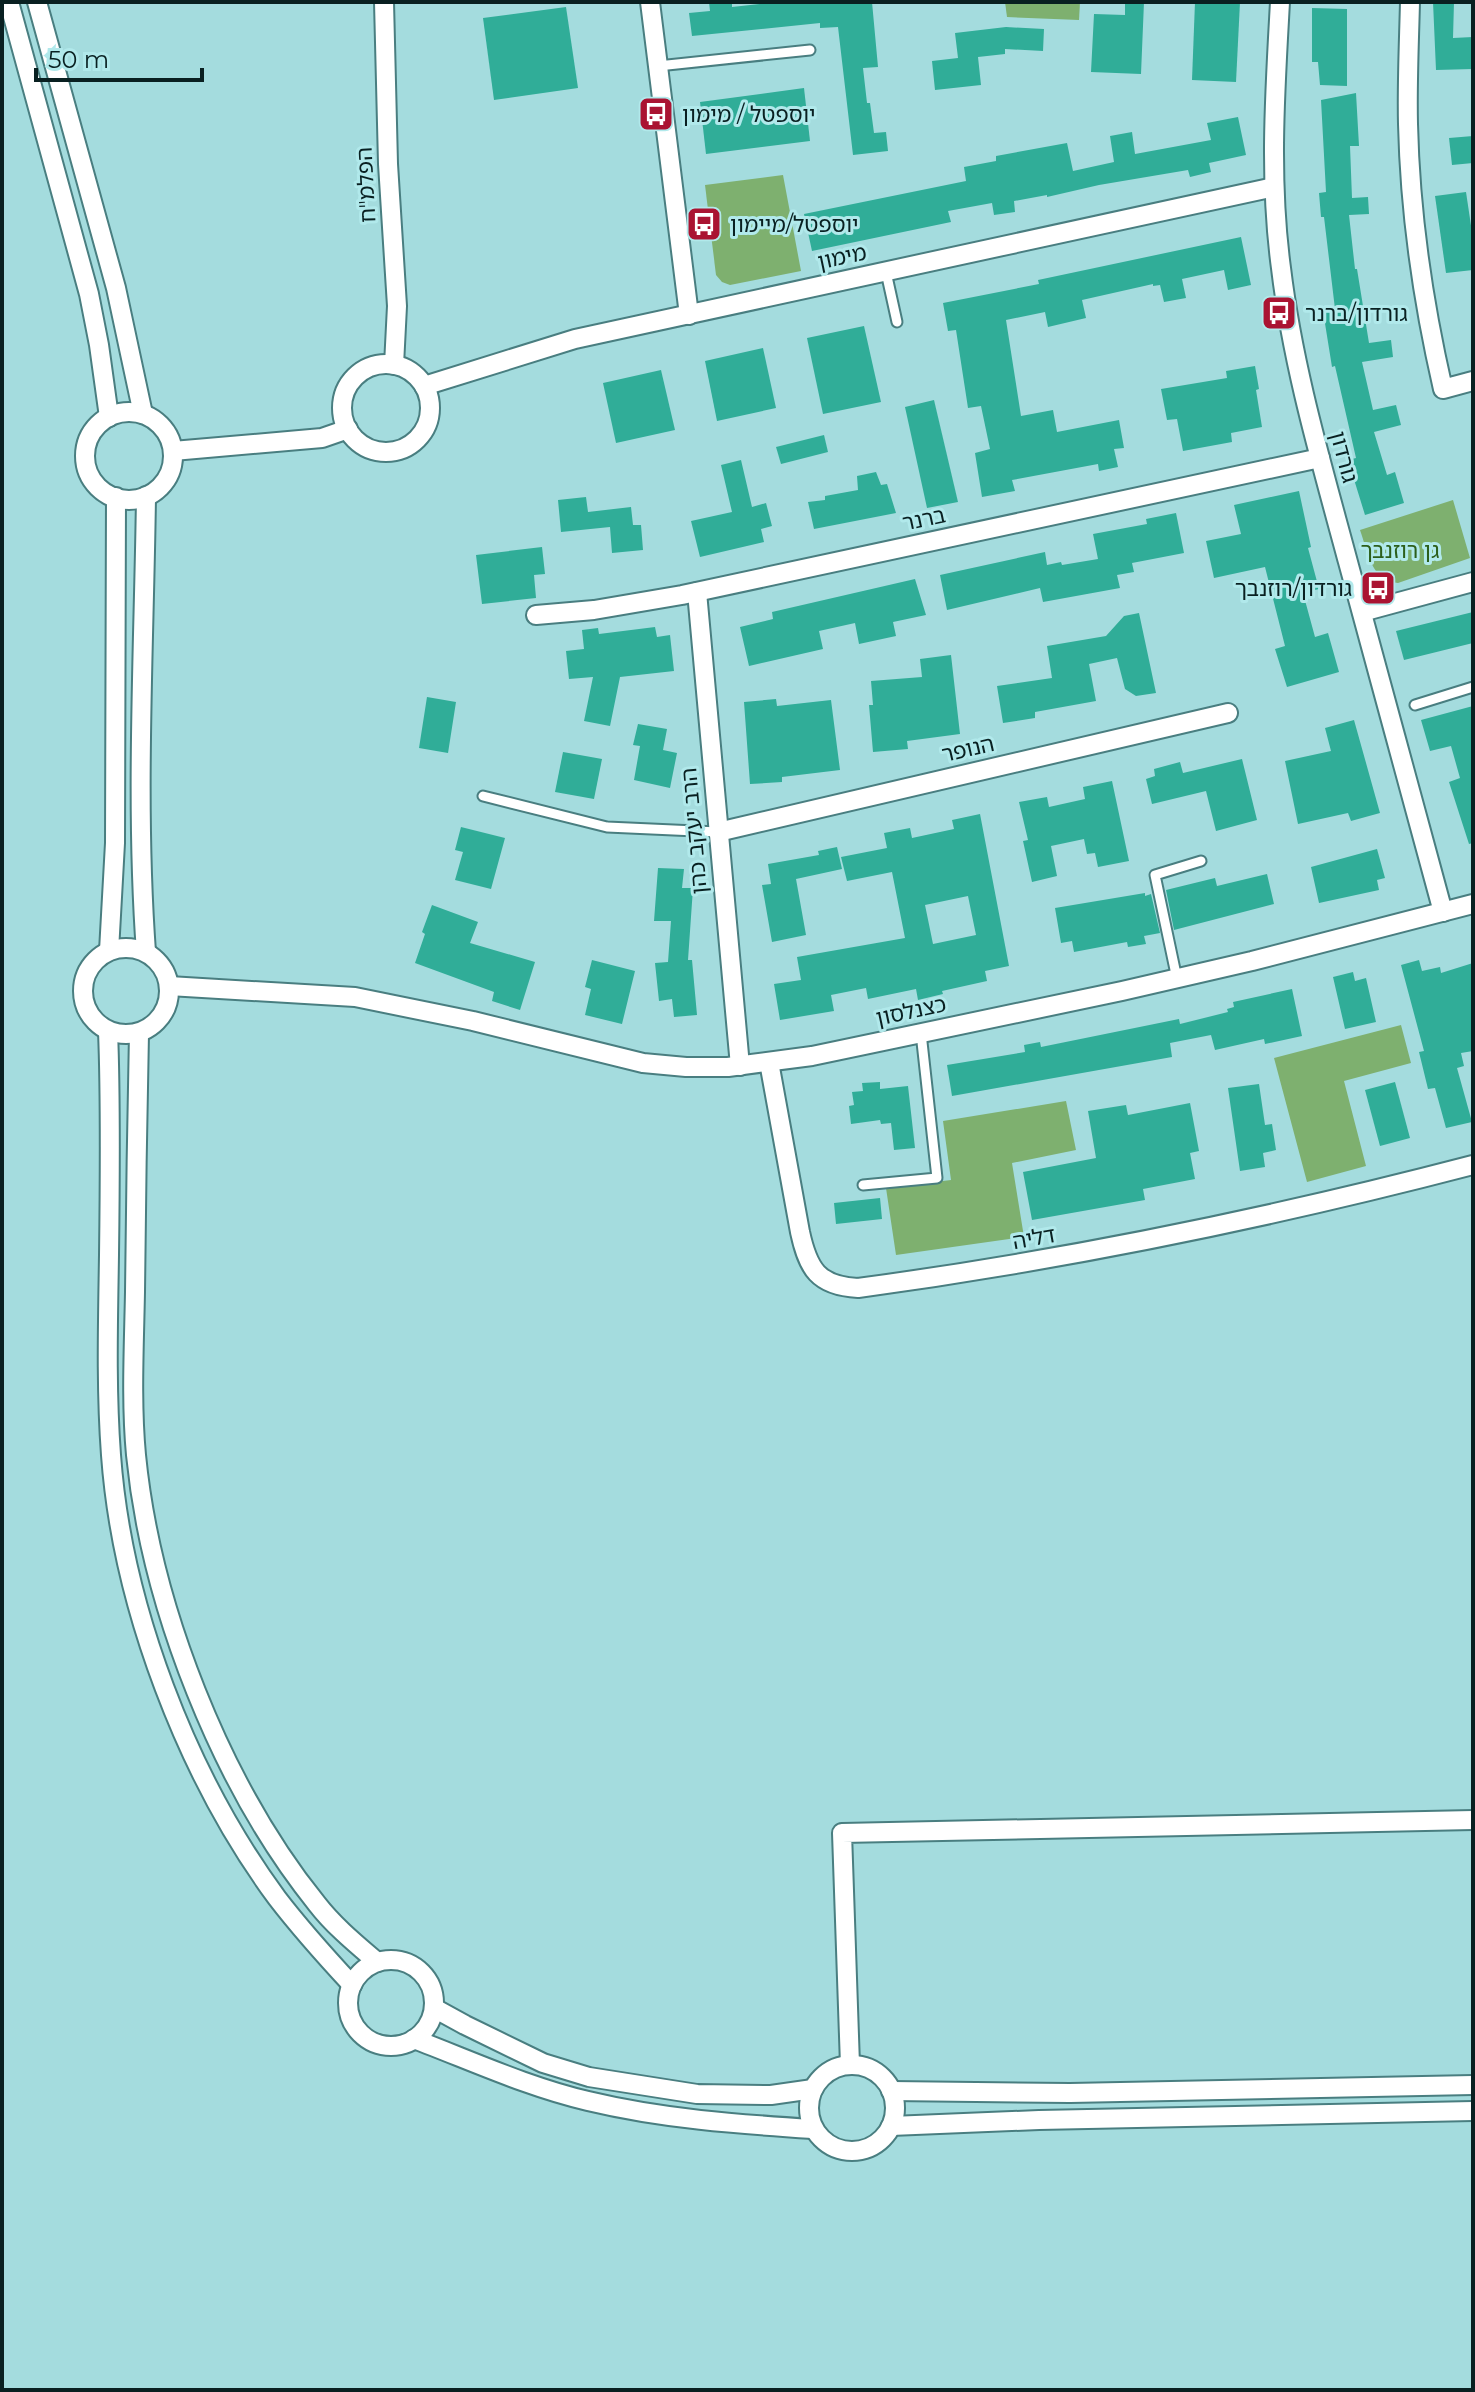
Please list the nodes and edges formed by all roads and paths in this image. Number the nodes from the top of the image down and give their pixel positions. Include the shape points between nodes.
1 (9, 2) edge
2 (37, 2) edge
3 (384, 2) edge
4 (650, 2) edge
5 (1280, 2) edge
6 (1410, 2) edge
7 (810, 50) dead end
8 (658, 66) junction
9 (1274, 187) junction
10 (886, 272) junction
11 (689, 315) junction
12 (897, 322) dead end
13 (394, 365) junction
14 (1473, 381) edge
15 (424, 386) junction
16 (143, 414) junction
17 (109, 417) junction
18 (348, 429) junction
19 (173, 451) junction
20 (1320, 458) junction
21 (146, 496) junction
22 (116, 497) junction
23 (1473, 582) edge
24 (697, 592) junction
25 (1362, 612) junction
26 (536, 615) dead end
27 (1473, 687) edge
28 (1415, 705) dead end
29 (1228, 713) dead end
30 (483, 796) dead end
31 (718, 832) junction
32 (1201, 861) dead end
33 (1473, 904) edge
34 (1443, 912) junction
35 (109, 951) junction
36 (146, 952) junction
37 (1177, 979) junction
38 (169, 986) junction
39 (108, 1031) junction
40 (139, 1033) junction
41 (921, 1033) junction
42 (769, 1062) junction
43 (740, 1066) junction
44 (1473, 1165) edge
45 (863, 1185) dead end
46 (1473, 1820) edge
47 (377, 1962) junction
48 (352, 1985) junction
49 (434, 2008) junction
50 (414, 2039) junction
51 (850, 2065) junction
52 (1473, 2085) edge
53 (813, 2089) junction
54 (891, 2091) junction
55 (1473, 2111) edge
56 (891, 2126) junction
57 (813, 2129) junction

1 - 17 street via 89,294
2 - 16 street via 116,288
3 - 13 street, הפלמ"ח via 397,306
4 - 8 street
5 - 9 street, גורדון
6 - 14 street via 1409,162 1427,314 1443,389
7 - 8 lane
8 - 11 street
9 - 10 street, מימון
9 - 20 street, גורדון via 1286,305
10 - 11 street, מימון
10 - 12 lane
11 - 15 street, מימון via 575,339
13 - 15 street via 413,373
13 - 18 street via 372,366 352,380 342,404
15 - 18 street via 428,420 407,446 373,450
16 - 17 street
16 - 19 street via 163,427
17 - 22 street via 90,436 85,460 95,484
18 - 19 street via 322,438
19 - 21 street via 168,476
20 - 24 street, ברנר
20 - 25 street, גורדון
21 - 22 street
21 - 36 street
22 - 35 street via 115,843
23 - 25 street
24 - 26 street, ברנר
24 - 31 street, הרב יעקב כהן
25 - 34 street, גורדון
27 - 28 lane
29 - 31 street, הנופר
30 - 31 lane via 607,827
31 - 43 street, הרב יעקב כהן
32 - 37 lane via 1155,875
33 - 34 street, כצנלסון
34 - 37 street, כצנלסון
35 - 36 street
35 - 39 street via 92,964 82,987 87,1012
36 - 38 street via 164,970
37 - 41 street, כצנלסון
38 - 40 street via 165,1011
38 - 43 street, כצנלסון via 355,997 643,1063
39 - 40 street
39 - 48 street via 107,1381 118,1517 129,1571 163,1682 225,1815 278,1899
40 - 47 street via 136,1455 165,1603 195,1690 264,1829 317,1904
41 - 42 street, כצנלסון
41 - 45 lane via 937,1178
42 - 43 street, כצנלסון
42 - 44 street, דליה via 807,1258 821,1278 846,1288 1110,1248
46 - 51 street via 842,1833
47 - 48 street
47 - 49 street via 395,1960 418,1970 429,1983
48 - 50 street via 350,2017 364,2037 387,2047
49 - 50 street via 429,2024
49 - 53 street via 543,2063 589,2077 697,2094 771,2095
50 - 57 street via 585,2101 690,2120
51 - 53 street via 831,2070
51 - 54 street via 872,2070
52 - 54 street
53 - 57 street via 808,2105
54 - 56 street
55 - 56 street
56 - 57 street via 879,2141 856,2151 831,2146

